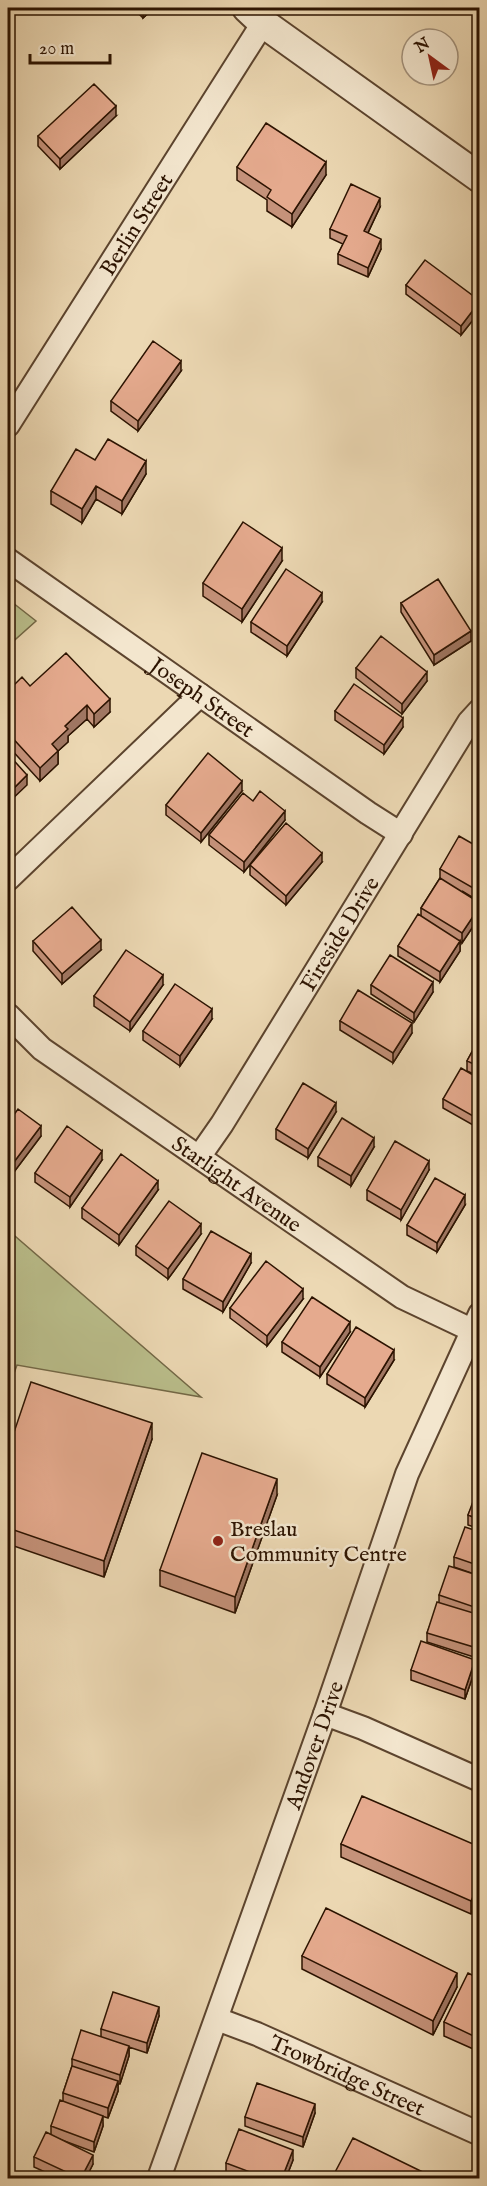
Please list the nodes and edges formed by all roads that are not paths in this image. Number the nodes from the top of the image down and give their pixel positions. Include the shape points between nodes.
1 (255, 15) edge
2 (480, 178) edge
3 (8, 425) edge
4 (8, 560) edge
5 (200, 695) junction
6 (480, 710) edge
7 (401, 834) junction
8 (8, 879) edge
9 (8, 1015) edge
10 (199, 1157) junction
11 (477, 1326) edge
12 (325, 1714) junction
13 (480, 1780) edge
14 (217, 2019) junction
15 (480, 2134) edge
16 (159, 2178) edge

1 - 2 street
1 - 3 street, Berlin Street via 245,55
4 - 5 street, Joseph Street
5 - 7 street, Joseph Street
5 - 8 street
6 - 7 street, Fireside Drive
7 - 10 street, Fireside Drive
9 - 10 street, Starlight Avenue via 42,1049
10 - 11 street, Starlight Avenue via 402,1297
11 - 12 street, Andover Drive via 407,1474
12 - 13 street
12 - 14 street, Andover Drive
14 - 15 street, Trowbridge Street
14 - 16 street, Andover Drive

